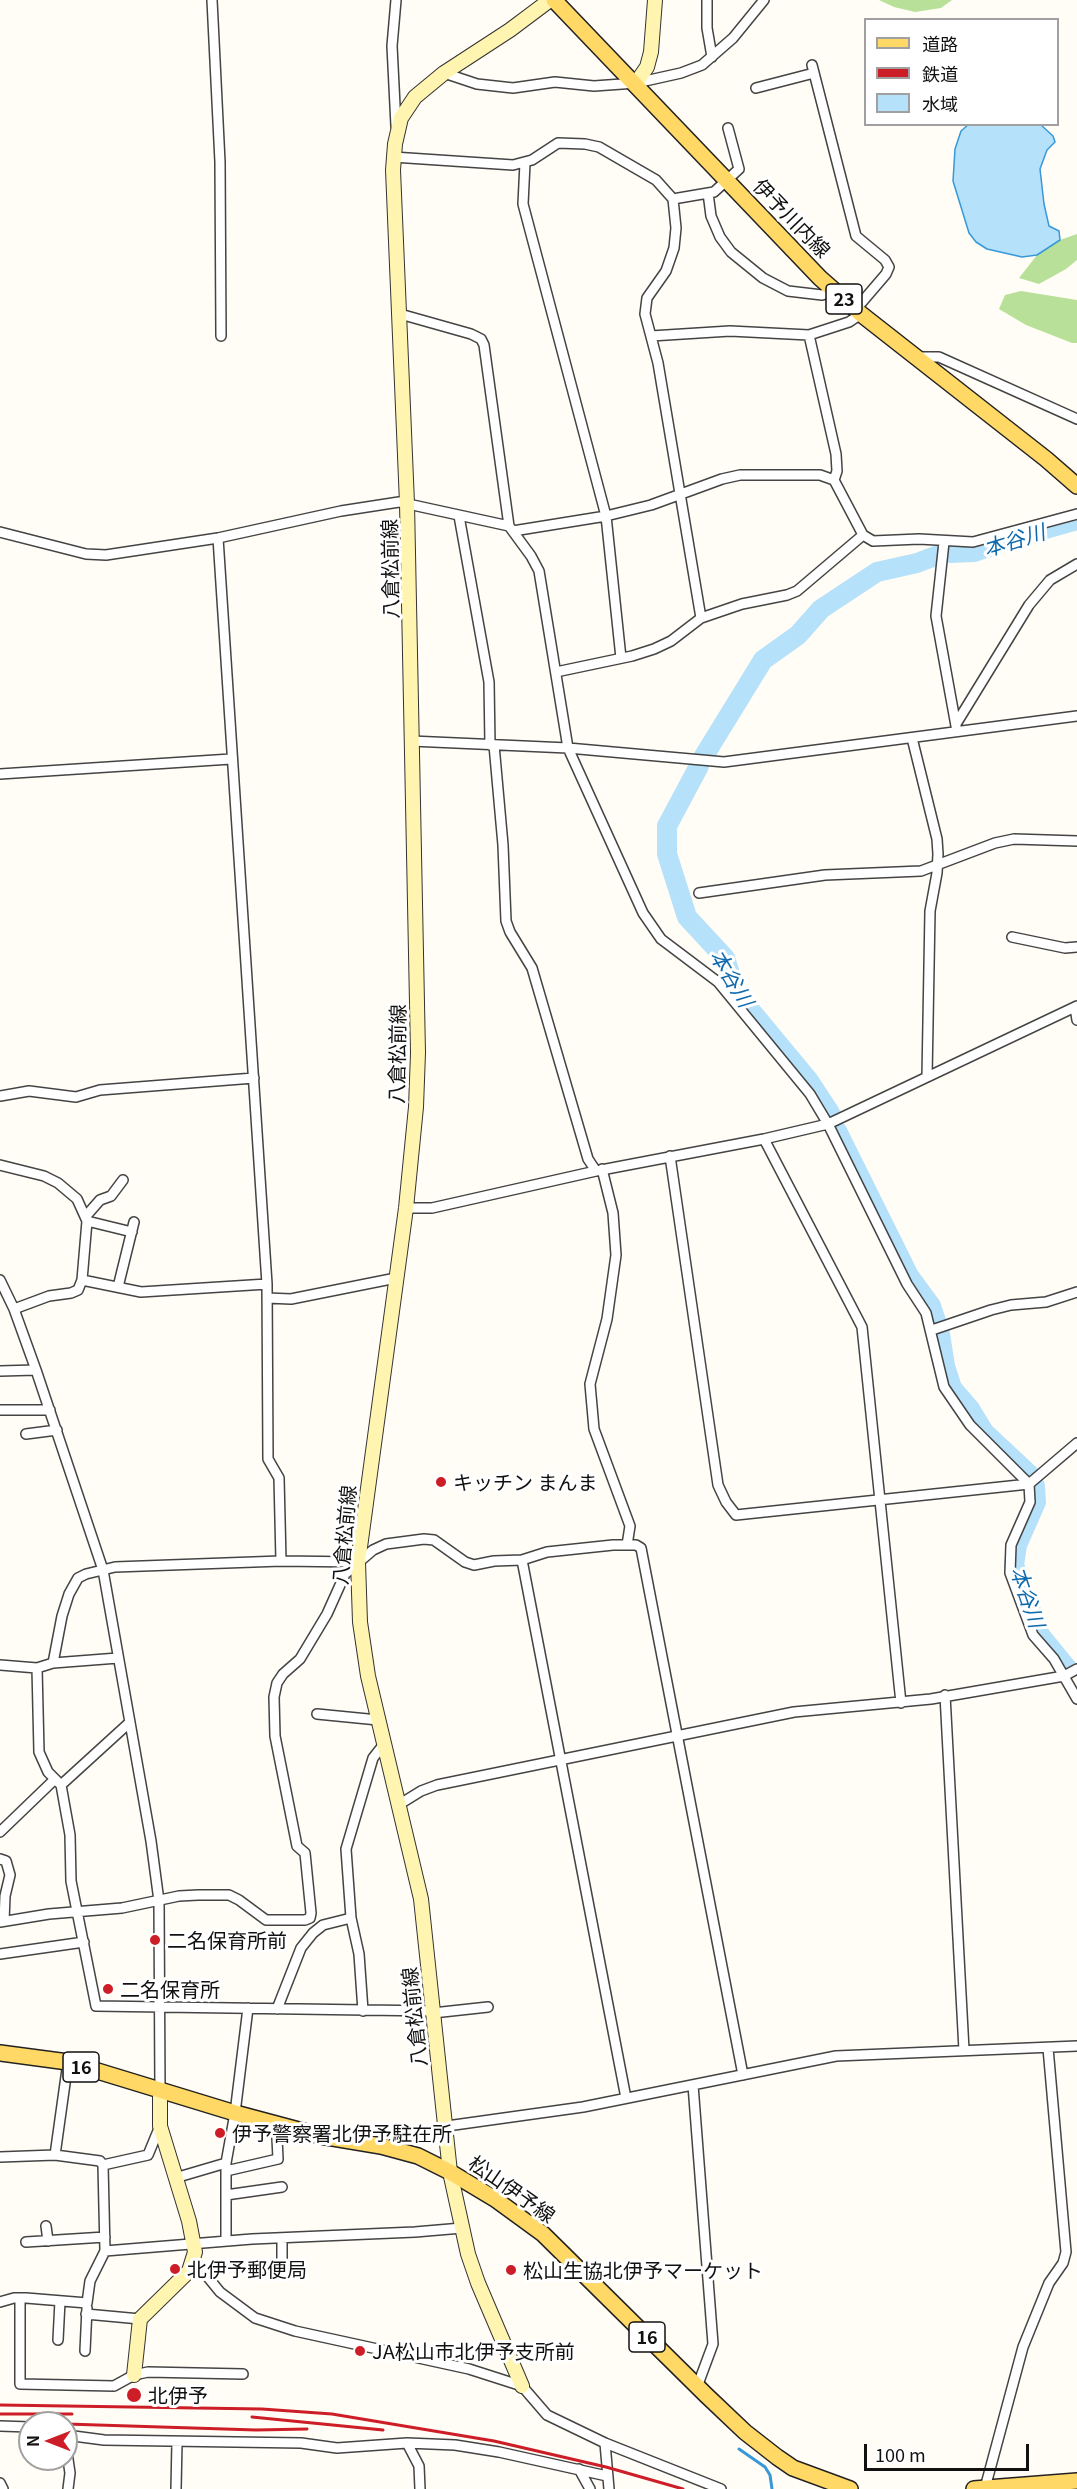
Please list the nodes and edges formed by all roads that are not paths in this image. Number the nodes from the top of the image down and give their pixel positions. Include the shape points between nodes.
1 (212, 0) edge
2 (396, 0) edge
3 (552, 0) edge
4 (655, 0) edge
5 (707, 0) edge
6 (764, 0) edge
7 (712, 57) junction
8 (444, 73) junction
9 (636, 83) junction
10 (756, 88) dead end
11 (728, 128) dead end
12 (396, 131) junction
13 (393, 157) junction
14 (525, 162) junction
15 (726, 180) junction
16 (708, 193) junction
17 (673, 199) junction
18 (835, 291) junction
19 (859, 312) junction
20 (400, 314) junction
21 (809, 335) junction
22 (221, 336) dead end
23 (651, 336) junction
24 (919, 357) junction
25 (1077, 419) edge
26 (834, 480) junction
27 (1077, 486) edge
28 (681, 495) junction
29 (407, 503) junction
30 (1077, 514) edge
31 (459, 516) junction
32 (606, 516) junction
33 (511, 528) junction
34 (0, 532) edge
35 (863, 535) junction
36 (218, 538) junction
37 (944, 542) junction
38 (1077, 564) edge
39 (701, 618) junction
40 (621, 658) junction
41 (556, 672) junction
42 (1077, 716) edge
43 (956, 728) junction
44 (912, 738) junction
45 (411, 741) junction
46 (492, 745) junction
47 (568, 748) junction
48 (231, 759) junction
49 (0, 774) edge
50 (1077, 841) edge
51 (938, 864) junction
52 (699, 893) dead end
53 (1012, 937) dead end
54 (1077, 947) edge
55 (1076, 1007) edge
56 (1077, 1020) edge
57 (927, 1077) junction
58 (254, 1078) junction
59 (0, 1096) edge
60 (828, 1124) junction
61 (764, 1139) junction
62 (670, 1156) junction
63 (0, 1165) edge
64 (599, 1170) junction
65 (123, 1180) dead end
66 (406, 1208) junction
67 (86, 1218) junction
68 (396, 1278) junction
69 (0, 1280) edge
70 (82, 1280) junction
71 (267, 1284) junction
72 (118, 1287) junction
73 (1077, 1292) edge
74 (267, 1299) junction
75 (14, 1309) junction
76 (932, 1330) junction
77 (36, 1370) junction
78 (0, 1371) edge
79 (0, 1410) edge
80 (50, 1410) junction
81 (57, 1430) junction
82 (26, 1434) dead end
83 (1077, 1443) edge
84 (1029, 1484) junction
85 (880, 1500) junction
86 (627, 1545) junction
87 (522, 1560) junction
88 (281, 1561) junction
89 (358, 1562) junction
90 (103, 1570) junction
91 (118, 1658) junction
92 (53, 1664) junction
93 (0, 1665) edge
94 (37, 1668) junction
95 (1077, 1669) edge
96 (1064, 1676) junction
97 (945, 1695) junction
98 (1077, 1699) edge
99 (901, 1702) junction
100 (316, 1714) dead end
101 (378, 1720) junction
102 (129, 1723) junction
103 (677, 1737) junction
104 (384, 1744) junction
105 (561, 1759) junction
106 (58, 1783) junction
107 (400, 1804) junction
108 (0, 1832) edge
109 (0, 1859) edge
110 (159, 1901) junction
111 (79, 1912) junction
112 (310, 1918) junction
113 (351, 1918) junction
114 (2, 1921) edge
115 (323, 1925) junction
116 (84, 1942) junction
117 (0, 1953) edge
118 (161, 2007) junction
119 (488, 2007) dead end
120 (248, 2008) junction
121 (277, 2008) junction
122 (363, 2011) junction
123 (433, 2012) junction
124 (1077, 2046) edge
125 (1048, 2048) junction
126 (964, 2050) junction
127 (0, 2053) edge
128 (68, 2062) junction
129 (743, 2075) junction
130 (693, 2085) junction
131 (160, 2092) junction
132 (626, 2098) junction
133 (236, 2113) junction
134 (282, 2125) junction
135 (160, 2126) junction
136 (447, 2126) junction
137 (55, 2155) junction
138 (0, 2157) edge
139 (104, 2165) junction
140 (226, 2167) junction
141 (450, 2172) junction
142 (175, 2178) junction
143 (282, 2187) dead end
144 (226, 2195) junction
145 (46, 2226) dead end
146 (462, 2228) junction
147 (105, 2237) junction
148 (282, 2238) junction
149 (48, 2241) junction
150 (226, 2241) junction
151 (26, 2242) dead end
152 (195, 2244) junction
153 (105, 2250) junction
154 (194, 2259) junction
155 (282, 2262) dead end
156 (20, 2298) junction
157 (60, 2301) junction
158 (0, 2302) edge
159 (87, 2303) junction
160 (86, 2314) junction
161 (140, 2319) junction
162 (58, 2340) dead end
163 (85, 2351) dead end
164 (243, 2374) dead end
165 (134, 2375) junction
166 (522, 2386) junction
167 (697, 2386) junction
168 (0, 2426) edge
169 (18, 2427) edge
170 (78, 2436) edge
171 (177, 2442) junction
172 (407, 2443) junction
173 (605, 2443) junction
174 (579, 2469) junction
175 (70, 2471) edge
176 (607, 2476) junction
177 (1077, 2481) edge
178 (0, 2483) edge
179 (985, 2488) edge
180 (3, 2489) edge
181 (69, 2489) edge
182 (176, 2489) edge
183 (420, 2489) edge
184 (590, 2489) edge
185 (609, 2489) edge
186 (722, 2489) edge
187 (850, 2489) edge
188 (975, 2489) edge

1 - 22 street via 220,162
2 - 12 street via 392,46
3 - 8 main road, 八倉松前線
3 - 9 main road, 伊予川内線 / 23
4 - 9 main road via 651,52
5 - 7 street via 706,28
6 - 7 street
7 - 9 street via 693,70
8 - 9 street via 477,84 513,88 555,82 594,86
8 - 12 main road, 八倉松前線 via 415,97
9 - 15 main road, 伊予川内線 / 23
10 - 19 street via 813,69 856,237 889,267
11 - 15 street via 739,169
12 - 13 main road, 八倉松前線
13 - 14 street via 504,165
13 - 20 main road, 八倉松前線
14 - 17 street via 558,143 599,147 656,180
14 - 32 street via 523,204
15 - 16 street
15 - 18 main road, 伊予川内線 / 23
16 - 17 street
16 - 18 street via 711,216 720,237 731,252 756,272 788,291 822,295
17 - 23 street via 674,248 666,271 645,305
18 - 19 main road, 伊予川内線 / 23
19 - 21 street via 849,322
19 - 24 main road, 伊予川内線 / 23
20 - 29 main road, 八倉松前線
20 - 33 street via 481,339
21 - 23 street via 730,331
21 - 26 street via 836,454
23 - 28 street
24 - 25 street via 939,357
24 - 27 main road, 伊予川内線 / 23
26 - 28 street via 820,475 740,475
26 - 35 street
28 - 32 street
28 - 39 street
29 - 31 street
29 - 36 street via 341,511
29 - 45 main road, 八倉松前線
30 - 37 street via 973,542
31 - 33 street
31 - 46 street via 489,682
32 - 33 street
32 - 40 street
33 - 41 street via 539,571
34 - 36 street via 86,554 106,555
35 - 37 street via 873,541
35 - 39 street via 797,591
36 - 48 street
37 - 43 street via 936,616
38 - 43 street via 1050,580 1029,605
39 - 40 street via 671,641
40 - 41 street
41 - 47 street
42 - 43 street
43 - 44 street
44 - 47 street via 724,762
44 - 51 street via 937,839
45 - 46 street
45 - 66 main road, 八倉松前線 via 418,1053
46 - 47 street
46 - 64 street via 503,845 506,921 532,968 588,1159
47 - 60 street via 651,926 661,939 718,982 795,1074
48 - 49 street
48 - 58 street
50 - 51 street via 1014,839
51 - 52 street via 921,871 825,875
51 - 57 street via 930,911
53 - 54 street
55 - 56 street
55 - 57 street
57 - 60 street
58 - 59 street via 100,1090 76,1097 29,1091
58 - 71 street
60 - 61 street
60 - 76 street
61 - 62 street
61 - 85 street via 861,1328
62 - 64 street
62 - 85 street via 718,1485 726,1502 736,1515
63 - 67 street via 58,1183 77,1199
64 - 66 street via 432,1208
64 - 86 street via 613,1213 616,1255 607,1319 590,1384 594,1429 630,1526
65 - 67 street
66 - 68 main road, 八倉松前線
67 - 70 street
67 - 72 street via 133,1227
68 - 74 street via 291,1299
68 - 89 main road, 八倉松前線
69 - 75 street
70 - 72 street
70 - 75 street via 78,1290 71,1293 49,1296
71 - 72 street via 141,1292
71 - 74 street
73 - 76 street via 1046,1302 991,1310
74 - 88 street via 268,1459 279,1478
75 - 77 street
76 - 84 street via 940,1376 954,1402 970,1425
77 - 78 street
77 - 80 street
79 - 80 street
80 - 81 street
81 - 82 street
81 - 90 street
83 - 84 street
84 - 85 street
84 - 96 street via 1030,1502 1011,1545 1010,1573 1033,1635
85 - 99 street
86 - 87 street via 547,1552
86 - 103 street via 641,1548
87 - 89 street via 474,1565 434,1540 424,1539 386,1544
87 - 105 street
88 - 89 street
88 - 90 street
89 - 101 main road, 八倉松前線 via 360,1622
89 - 112 street via 345,1574 300,1659 277,1683 274,1697 278,1754 297,1846 305,1853
90 - 91 street
90 - 92 street via 78,1578 62,1616
91 - 92 street
91 - 102 street
92 - 94 street
93 - 94 street
94 - 106 street via 39,1752
95 - 96 street
96 - 97 street
96 - 98 street
97 - 99 street
97 - 126 street
99 - 103 street via 799,1712
100 - 101 street
101 - 104 main road, 八倉松前線
102 - 106 street
102 - 110 street
103 - 105 street
103 - 129 street
104 - 107 main road, 八倉松前線
104 - 113 street via 366,1775 346,1849
105 - 107 street via 437,1785
105 - 132 street
106 - 108 street
106 - 111 street via 70,1835 71,1881
107 - 123 main road, 八倉松前線 via 421,1899
109 - 114 street via 6,1861 10,1875
110 - 111 street
110 - 112 street via 198,1894 229,1896 266,1920
110 - 118 street
111 - 114 street
111 - 116 street
112 - 115 street
113 - 115 street
113 - 122 street via 359,1954
115 - 121 street via 301,1948
116 - 117 street
116 - 118 street via 96,2006
118 - 120 street
118 - 131 street
119 - 123 street
120 - 121 street
120 - 133 street
121 - 122 street
122 - 123 street
123 - 136 main road, 八倉松前線
124 - 125 street
125 - 126 street
125 - 179 street via 1066,2252 1023,2348
126 - 129 street via 836,2056
127 - 128 main road, 松山伊予線 / 16
128 - 131 main road, 松山伊予線 / 16
128 - 137 street
129 - 130 street
130 - 132 street
130 - 167 street via 714,2344
131 - 133 main road, 松山伊予線 / 16
131 - 135 main road
132 - 136 street
133 - 134 main road, 松山伊予線 / 16
133 - 140 street
134 - 140 street via 282,2134 277,2138 278,2159
134 - 141 main road, 松山伊予線 / 16 via 418,2156
135 - 139 street via 148,2155
135 - 142 main road
136 - 141 main road, 八倉松前線
137 - 138 street
137 - 139 street via 100,2161
139 - 147 street
140 - 142 street
140 - 144 street
141 - 146 main road, 八倉松前線
141 - 167 main road, 松山伊予線 / 16 via 543,2234
142 - 152 main road
143 - 144 street
144 - 150 street
145 - 149 street
146 - 148 street
146 - 166 main road, 八倉松前線 via 485,2301
147 - 149 street
147 - 153 street
148 - 150 street
148 - 155 street
149 - 151 street
150 - 152 street
152 - 153 street
152 - 154 main road
153 - 159 street via 90,2281
154 - 161 main road via 189,2271
154 - 166 street via 220,2292 255,2318 295,2331 469,2369
156 - 157 street
156 - 158 street
156 - 165 street via 20,2384 114,2386
157 - 159 street
157 - 162 street
159 - 160 street
160 - 161 street
160 - 163 street
161 - 165 main road
164 - 165 street
166 - 173 street via 547,2415
167 - 187 main road, 松山伊予線 / 16 via 745,2432 793,2468
168 - 169 street
170 - 171 street
171 - 172 street via 301,2443 338,2448
171 - 182 street
172 - 174 street via 455,2445
172 - 183 street via 419,2466
173 - 176 street
173 - 186 street
174 - 176 street
174 - 184 street
175 - 181 street
176 - 185 street
177 - 179 main road
178 - 180 street
179 - 188 main road

